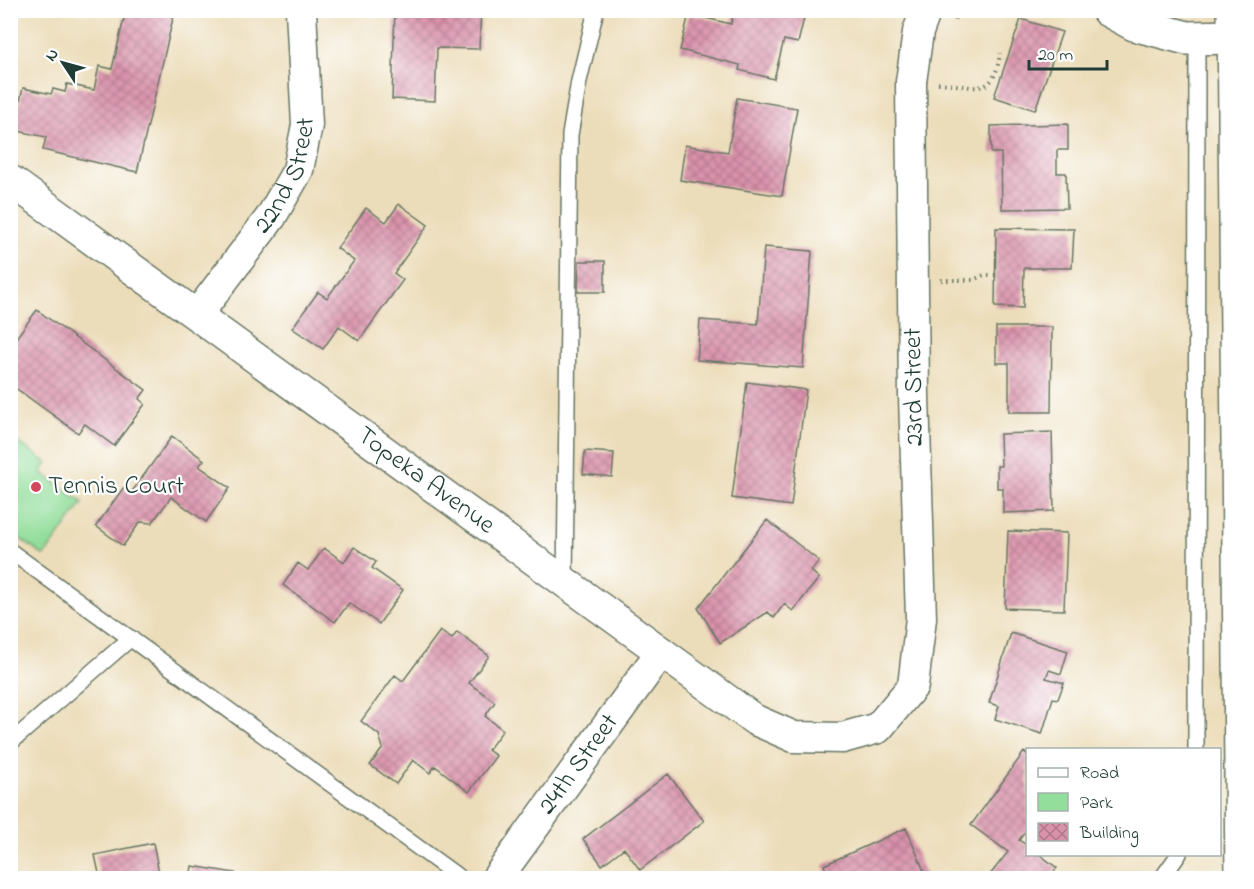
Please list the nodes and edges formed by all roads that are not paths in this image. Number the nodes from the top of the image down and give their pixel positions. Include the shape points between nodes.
1 (301, 10) edge
2 (596, 10) edge
3 (926, 10) edge
4 (1108, 10) edge
5 (1235, 24) edge
6 (1197, 37) junction
7 (10, 180) edge
8 (197, 315) junction
9 (10, 551) edge
10 (565, 582) junction
11 (130, 638) junction
12 (661, 652) junction
13 (855, 734) joint
14 (10, 743) edge
15 (1196, 748) edge
16 (1178, 856) edge
17 (460, 879) edge
18 (497, 879) edge
19 (1162, 879) edge
20 (1242, 879) edge

1 - 8 street, 22nd Street via 307,125 297,170 271,217
2 - 10 lane via 570,135
3 - 13 street, 23rd Street via 918,32 911,82 921,618 913,686 878,728
4 - 6 main road via 1134,24 1187,38
5 - 6 main road
5 - 20 main road
6 - 15 lane
7 - 8 street, Topeka Avenue
8 - 10 street, Topeka Avenue
9 - 11 lane
10 - 12 street, Topeka Avenue
11 - 14 lane
11 - 17 lane
12 - 13 street, Topeka Avenue via 755,720 794,737 842,738
12 - 18 street, 24th Street
16 - 19 lane

